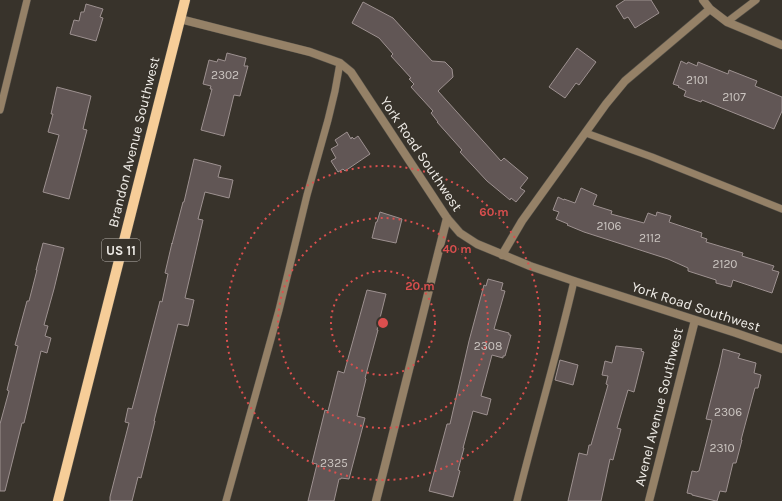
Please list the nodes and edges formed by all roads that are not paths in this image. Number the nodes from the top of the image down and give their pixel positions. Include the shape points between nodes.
1 (26, 0) edge
2 (185, 0) edge
3 (703, 0) edge
4 (756, 0) edge
5 (710, 10) junction
6 (180, 19) junction
7 (727, 22) junction
8 (782, 45) edge
9 (340, 63) junction
10 (0, 110) edge
11 (586, 133) junction
12 (782, 210) edge
13 (447, 218) junction
14 (502, 256) junction
15 (574, 281) junction
16 (695, 320) junction
17 (782, 349) edge
18 (58, 501) edge
19 (226, 501) edge
20 (376, 501) edge
21 (517, 501) edge
22 (649, 501) edge

1 - 10 lane
2 - 6 main road, Brandon Avenue Southwest / US 11
3 - 5 street
4 - 7 lane
5 - 7 street
5 - 11 street via 625,81
6 - 9 street, York Road Southwest via 310,52
6 - 18 main road, Brandon Avenue Southwest / US 11
7 - 8 street
9 - 13 street, York Road Southwest via 351,72
9 - 19 lane via 279,310
11 - 12 lane
11 - 14 street via 522,221
13 - 14 street, York Road Southwest via 460,233
13 - 20 street
14 - 15 street, York Road Southwest
15 - 16 street, York Road Southwest
15 - 21 lane
16 - 17 street, York Road Southwest
16 - 22 street, Avenel Avenue Southwest

